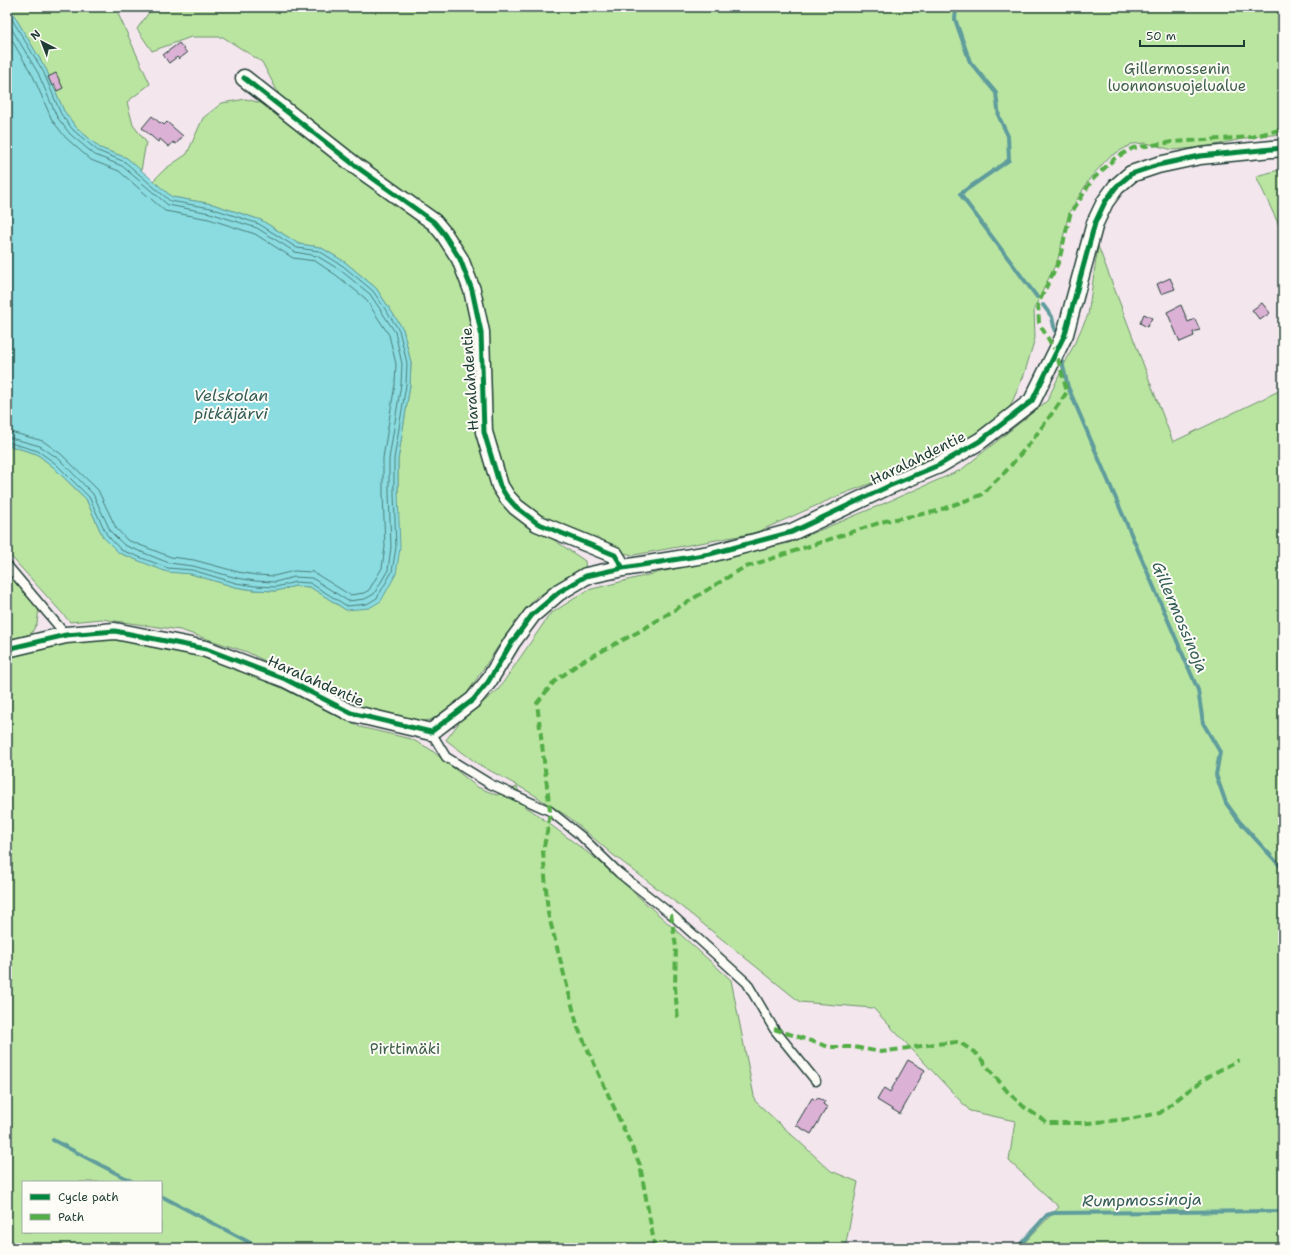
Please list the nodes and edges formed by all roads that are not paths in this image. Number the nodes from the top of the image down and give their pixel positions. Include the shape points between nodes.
1 (244, 78) dead end
2 (1283, 148) edge
3 (7, 565) edge
4 (622, 568) junction
5 (66, 635) junction
6 (7, 649) edge
7 (431, 732) junction
8 (816, 1081) dead end

1 - 4 street, Haralahdentie via 380,185 428,217 444,234 460,259 472,290 481,332 484,432 500,486 516,508 537,523 615,555
2 - 4 street, Haralahdentie via 1200,156 1158,165 1131,174 1116,187 1095,223 1065,334 1032,401 980,441 939,465 792,532 710,554
3 - 5 lane
4 - 7 street, Haralahdentie via 586,576 559,592 532,615 488,682 473,700
5 - 6 street, Haralahdentie
5 - 7 street, Haralahdentie via 115,631 206,649 285,679 351,713
7 - 8 lane via 446,758 490,784 550,811 671,914 747,983 774,1029

